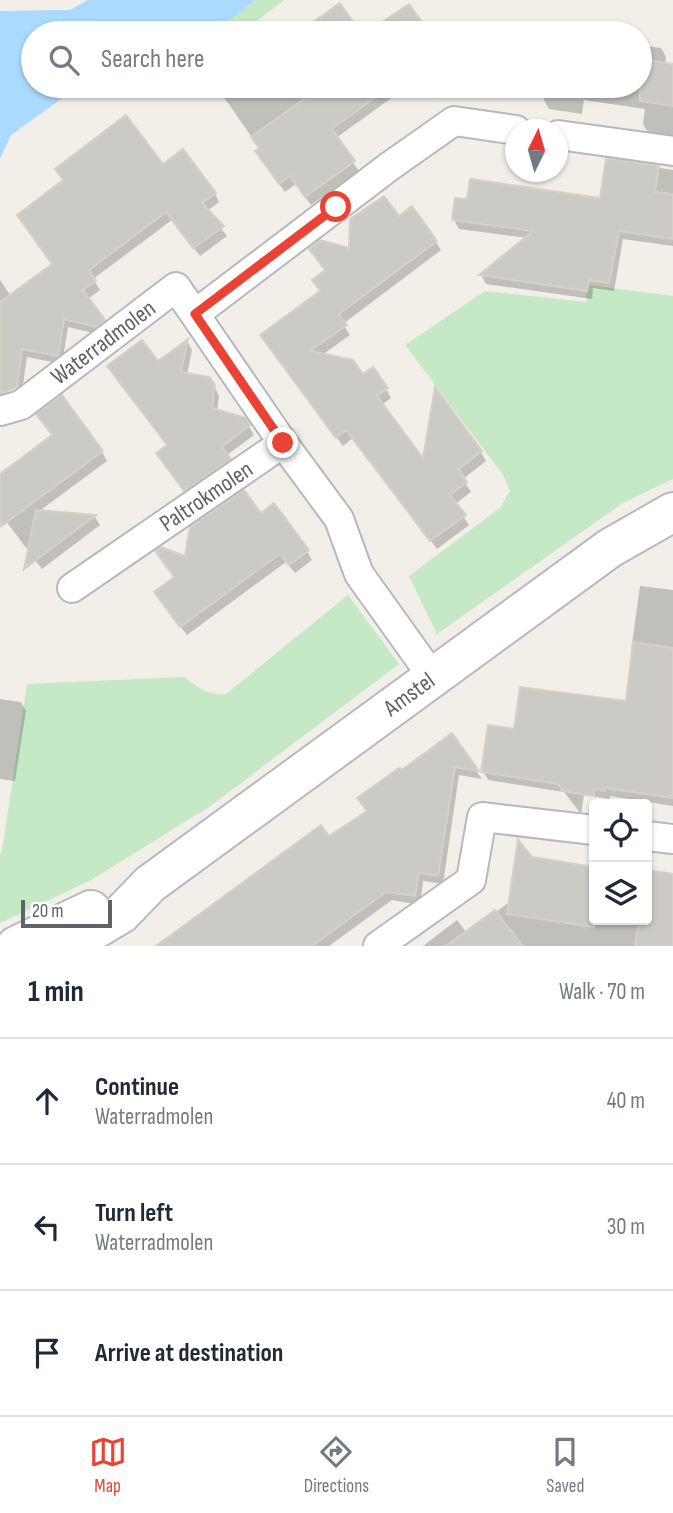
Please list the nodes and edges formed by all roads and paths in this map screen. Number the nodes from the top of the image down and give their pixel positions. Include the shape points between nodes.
1 (505, 128) edge
2 (568, 136) edge
3 (673, 151) edge
4 (195, 314) junction
5 (0, 411) edge
6 (283, 443) junction
7 (673, 512) edge
8 (72, 588) dead end
9 (432, 676) junction
10 (589, 829) edge
11 (652, 837) edge
12 (673, 839) edge
13 (150, 884) junction
14 (16, 946) edge
15 (67, 946) edge
16 (378, 946) edge

1 - 4 street, Waterradmolen via 454,121
2 - 3 street
4 - 5 street, Waterradmolen via 176,287 21,405
4 - 6 street, Waterradmolen
6 - 8 street, Paltrokmolen
6 - 9 street via 339,519 359,574
7 - 9 street, Amstel via 610,548
9 - 13 street, Amstel
10 - 16 street via 482,817 471,880
11 - 12 street
13 - 14 street, Amstel
13 - 15 street, Amstel via 121,914

